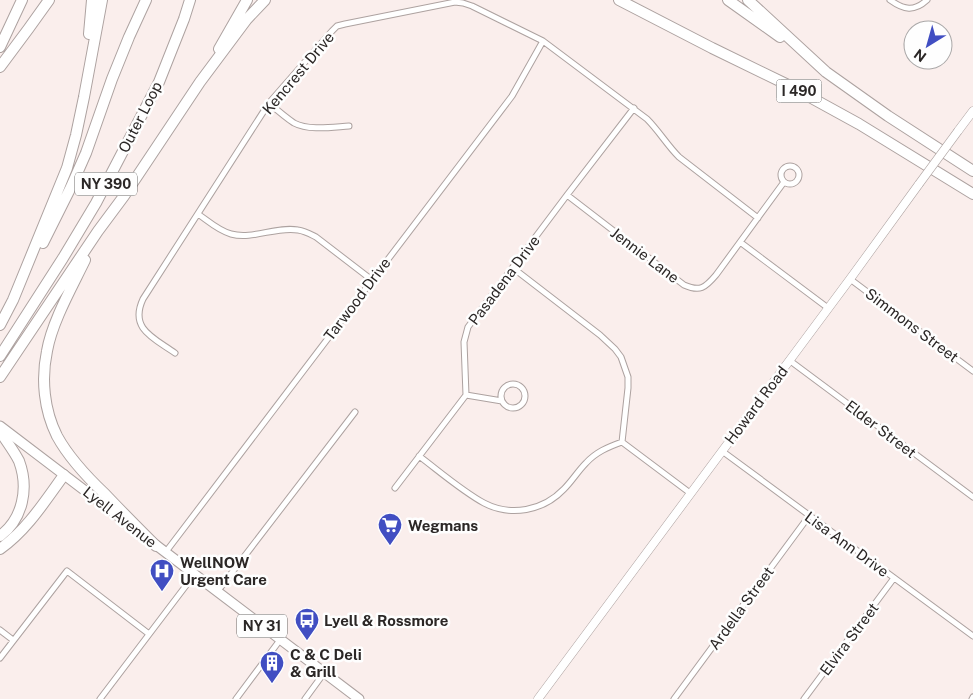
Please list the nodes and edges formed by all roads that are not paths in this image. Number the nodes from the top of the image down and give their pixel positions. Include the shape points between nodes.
1 (22, 0) edge
2 (48, 0) edge
3 (92, 0) edge
4 (102, 0) edge
5 (146, 0) edge
6 (190, 0) edge
7 (247, 0) edge
8 (265, 0) edge
9 (619, 0) edge
10 (728, 0) edge
11 (748, 0) edge
12 (890, 0) edge
13 (927, 0) edge
14 (543, 41) junction
15 (0, 47) edge
16 (0, 67) edge
17 (826, 72) junction
18 (200, 82) junction
19 (84, 97) junction
20 (269, 103) junction
21 (634, 108) junction
22 (973, 111) edge
23 (349, 126) dead end
24 (973, 171) edge
25 (784, 182) dead end
26 (973, 194) edge
27 (567, 195) junction
28 (198, 214) junction
29 (758, 218) junction
30 (98, 231) junction
31 (740, 242) junction
32 (513, 268) junction
33 (850, 279) junction
34 (372, 280) junction
35 (14, 300) junction
36 (828, 308) junction
37 (0, 325) edge
38 (175, 353) dead end
39 (0, 356) edge
40 (789, 360) junction
41 (973, 371) edge
42 (0, 377) edge
43 (466, 395) junction
44 (502, 401) junction
45 (355, 412) dead end
46 (0, 426) edge
47 (0, 431) edge
48 (622, 442) junction
49 (722, 451) junction
50 (419, 456) junction
51 (64, 475) junction
52 (395, 488) dead end
53 (690, 493) junction
54 (972, 494) edge
55 (809, 516) junction
56 (0, 536) edge
57 (156, 546) junction
58 (0, 549) edge
59 (165, 552) junction
60 (194, 575) junction
61 (894, 578) junction
62 (217, 592) junction
63 (0, 630) edge
64 (149, 634) junction
65 (973, 636) edge
66 (13, 640) junction
67 (280, 640) junction
68 (0, 658) edge
69 (324, 673) junction
70 (100, 699) edge
71 (236, 699) edge
72 (305, 699) edge
73 (359, 699) edge
74 (538, 699) edge
75 (674, 699) edge
76 (804, 699) edge

1 - 15 highway
2 - 16 highway
3 - 19 highway
4 - 19 highway, NY 390
5 - 35 highway via 112,79 86,153
6 - 39 highway, Outer Loop / NY 390 via 159,82 96,203
7 - 18 highway
8 - 18 highway
9 - 26 highway, I 490 via 860,124
10 - 17 highway
11 - 17 highway, I 490
12 - 13 street via 911,8
14 - 20 street, Kencrest Drive via 472,6 455,2 345,24 332,30
14 - 21 street, Kencrest Drive
14 - 34 street, Tarwood Drive via 512,96
17 - 24 highway, I 490
18 - 30 highway
19 - 35 highway, NY 390 via 67,168
20 - 23 street via 305,127
20 - 28 street, Kencrest Drive
21 - 27 street, Pasadena Drive
21 - 29 street, Kencrest Drive via 657,129 679,157
22 - 33 main road, Howard Road, bridge
25 - 29 street
27 - 31 street, Jennie Lane via 684,285 694,289 708,284
27 - 32 street, Pasadena Drive
28 - 34 street via 223,231 239,236 297,229 307,232
28 - 38 street, Kencrest Drive via 139,307 139,321 148,336
29 - 31 street
30 - 42 highway
30 - 57 highway via 54,326 47,349 44,379 47,409 57,436 83,472
31 - 36 street
32 - 43 street, Pasadena Drive via 465,335
32 - 48 street via 604,338 621,357 628,377
33 - 36 main road, Howard Road
33 - 41 street, Simmons Street
34 - 59 street, Tarwood Drive
35 - 37 highway, NY 390
36 - 40 main road, Howard Road
40 - 49 main road, Howard Road
40 - 54 street, Elder Street
43 - 44 street
43 - 50 street
44 - 44 street via 510,408 518,407 525,399 524,391 514,385 507,386 502,393
45 - 62 street
46 - 51 main road, Lyell Avenue / NY 31
47 - 56 highway via 18,460 23,476 23,499 16,520
48 - 50 street via 597,453 548,502 519,510 484,503
48 - 53 street
49 - 53 main road, Howard Road
49 - 55 street, Lisa Ann Drive
50 - 52 street
51 - 57 main road, Lyell Avenue / NY 31
51 - 58 highway via 26,526
53 - 74 main road, Howard Road
55 - 61 street, Lisa Ann Drive
55 - 75 street, Ardella Street
57 - 59 main road, Lyell Avenue / NY 31
59 - 60 main road, Lyell Avenue / NY 31
60 - 62 main road, Lyell Avenue / NY 31
60 - 64 street
61 - 65 street, Lisa Ann Drive
61 - 76 street, Elvira Street
62 - 67 main road, Lyell Avenue / NY 31
63 - 66 street
64 - 66 street via 67,571
64 - 70 street
66 - 68 street
67 - 69 main road, Lyell Avenue / NY 31
67 - 71 street
69 - 72 street
69 - 73 main road, Lyell Avenue / NY 31

